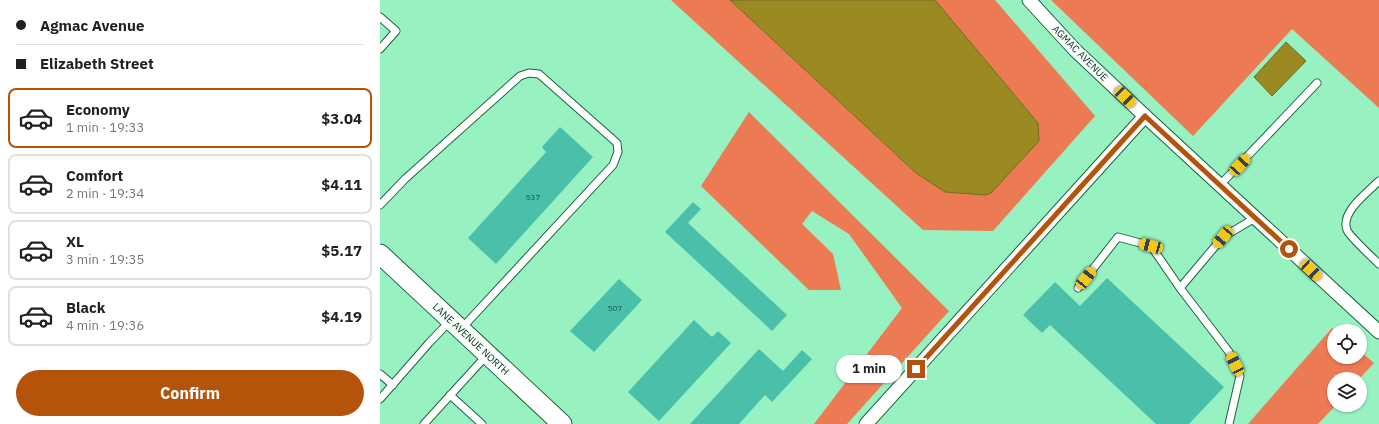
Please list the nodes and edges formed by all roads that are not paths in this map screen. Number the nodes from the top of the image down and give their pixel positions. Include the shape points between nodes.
1 (1029, 0) edge
2 (380, 17) edge
3 (380, 49) edge
4 (1316, 83) dead end
5 (1145, 116) junction
6 (1379, 181) edge
7 (1220, 185) junction
8 (380, 205) edge
9 (1255, 218) junction
10 (380, 254) edge
11 (1379, 264) edge
12 (1078, 288) dead end
13 (1180, 288) junction
14 (456, 325) junction
15 (1379, 332) edge
16 (488, 354) junction
17 (380, 374) edge
18 (393, 385) junction
19 (450, 395) junction
20 (380, 399) edge
21 (424, 424) edge
22 (482, 424) edge
23 (562, 424) edge
24 (866, 424) edge
25 (1229, 424) edge

1 - 5 street, AGMAC AVENUE via 1075,50
2 - 3 lane via 396,31
4 - 7 lane
5 - 7 street, AGMAC AVENUE
5 - 24 street
6 - 11 lane via 1352,207 1346,221 1347,231
7 - 9 street, AGMAC AVENUE
8 - 14 lane via 405,179 520,76 529,73 539,74 617,143 618,152 613,164
9 - 13 lane via 1223,237
9 - 15 street, AGMAC AVENUE
10 - 14 main road, LANE AVENUE NORTH
12 - 13 lane via 1118,237 1151,246
13 - 25 lane via 1229,352 1240,376
14 - 16 main road, LANE AVENUE NORTH
14 - 18 lane via 429,343
16 - 19 lane
16 - 23 main road, LANE AVENUE NORTH
17 - 18 lane
18 - 20 lane
19 - 21 lane
19 - 22 lane

